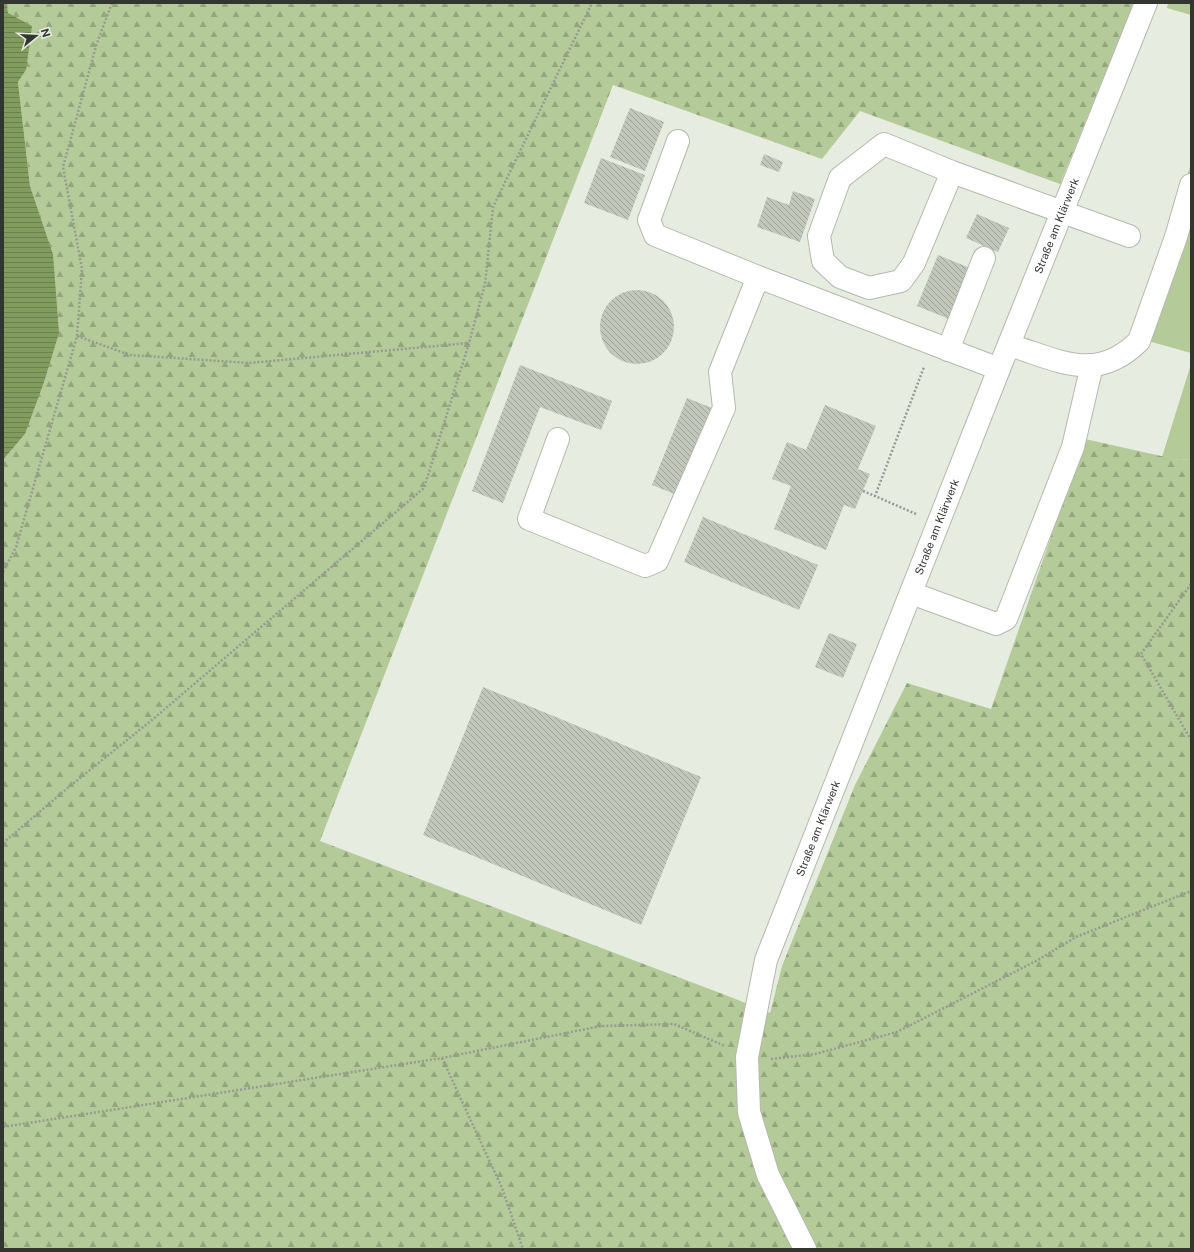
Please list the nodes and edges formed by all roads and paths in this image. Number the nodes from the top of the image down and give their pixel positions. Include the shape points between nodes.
1 (112, 3) edge
2 (592, 3) edge
3 (1146, 3) edge
4 (678, 141) dead end
5 (952, 172) junction
6 (1191, 185) edge
7 (1063, 211) junction
8 (1191, 220) edge
9 (1129, 236) dead end
10 (1176, 237) junction
11 (984, 258) dead end
12 (758, 277) junction
13 (77, 336) junction
14 (469, 343) junction
15 (1009, 345) junction
16 (940, 347) junction
17 (1092, 366) junction
18 (999, 369) junction
19 (558, 439) dead end
20 (863, 491) dead end
21 (875, 496) junction
22 (916, 514) dead end
23 (3, 572) edge
24 (1191, 584) edge
25 (911, 593) junction
26 (1191, 740) edge
27 (3, 843) edge
28 (1191, 891) edge
29 (747, 1057) junction
30 (442, 1058) junction
31 (3, 1127) edge
32 (523, 1249) edge
33 (805, 1249) edge

1 - 13 path via 96,46 62,167 82,269
2 - 14 path via 493,207 485,284
3 - 7 street, Straße am Klärwerk
4 - 12 street via 649,220 655,235
5 - 5 street via 914,263 901,281 869,288 840,277 823,261 819,236 840,178 884,144
5 - 7 street
6 - 10 street
7 - 9 street
7 - 15 street, Straße am Klärwerk
8 - 10 street
10 - 17 street via 1139,341 1114,361
11 - 16 street
12 - 16 street
12 - 19 street via 720,372 724,408 657,562 645,566 528,519
13 - 14 path via 130,355 250,364
13 - 23 path via 16,547
14 - 27 path via 424,488 152,720
15 - 17 street via 1078,366
15 - 18 street, Straße am Klärwerk
16 - 18 street
16 - 21 path
17 - 25 street via 1073,447 1006,619 996,624
18 - 25 street, Straße am Klärwerk
20 - 21 path
21 - 22 path
24 - 26 path via 1141,654
25 - 29 street, Straße am Klärwerk via 766,960
28 - 29 path via 1076,937 1036,961 897,1032 815,1054 763,1060
29 - 30 path via 710,1038 674,1024 601,1026
29 - 33 street, Straße am Klärwerk via 751,1119 768,1175
30 - 31 path
30 - 32 path via 502,1188

